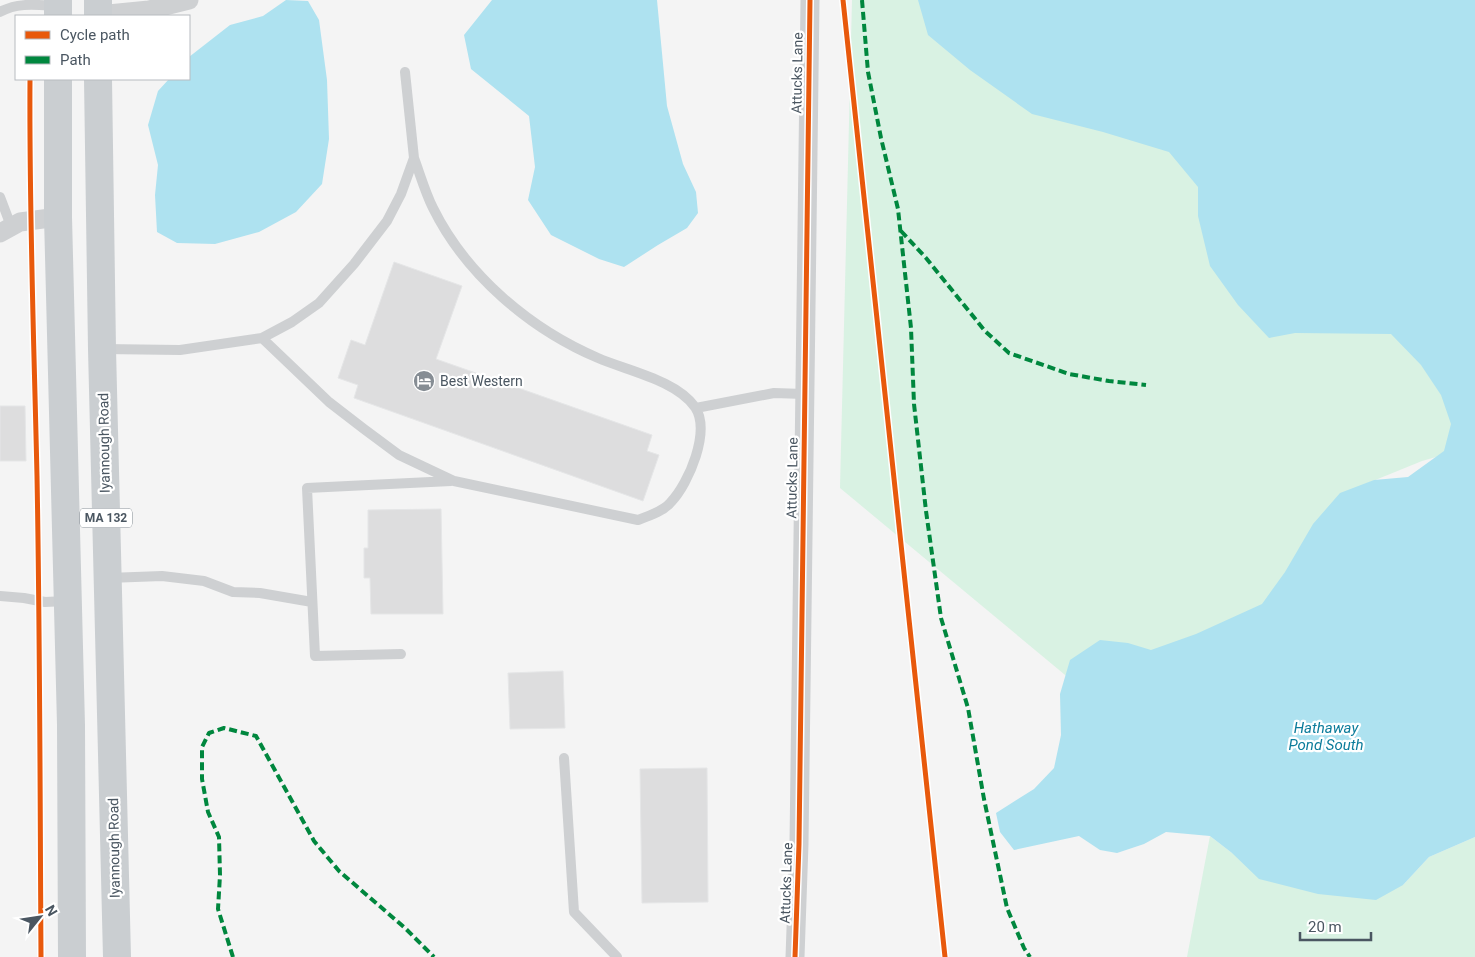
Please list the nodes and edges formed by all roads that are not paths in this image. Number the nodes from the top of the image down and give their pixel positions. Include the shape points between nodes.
1 (189, 0) edge
2 (810, 0) edge
3 (6, 3) edge
4 (58, 8) edge
5 (98, 10) edge
6 (0, 12) edge
7 (405, 72) dead end
8 (58, 80) edge
9 (98, 80) edge
10 (414, 158) junction
11 (0, 197) edge
12 (58, 217) junction
13 (5, 229) edge
14 (262, 338) junction
15 (102, 349) junction
16 (804, 394) junction
17 (696, 408) junction
18 (454, 481) junction
19 (107, 578) junction
20 (0, 596) edge
21 (68, 600) junction
22 (312, 602) junction
23 (402, 654) dead end
24 (564, 758) dead end
25 (72, 957) edge
26 (117, 957) edge
27 (618, 957) edge
28 (795, 957) edge

1 - 5 street via 149,10
2 - 16 street, Attucks Lane
3 - 4 lane
3 - 6 lane
7 - 10 lane
8 - 12 main road, MA 132
9 - 15 main road, Iyannough Road / MA 132
10 - 14 lane via 402,194 387,221 354,264 318,303
10 - 17 lane via 432,208 455,246 475,271 528,319 566,344 670,385
11 - 13 lane
12 - 13 street via 20,222
12 - 21 main road, MA 132
14 - 15 lane via 180,350
14 - 18 lane via 329,402 364,429 399,455
15 - 19 main road, Iyannough Road / MA 132
16 - 17 lane via 774,392
16 - 28 street, Attucks Lane
17 - 18 lane via 701,424 699,442 684,482 670,504 638,520
18 - 22 lane via 307,488
19 - 22 lane via 162,576 204,581 233,592
19 - 26 main road, Iyannough Road / MA 132
20 - 21 lane via 45,602
21 - 25 main road, MA 132
22 - 23 lane via 315,656
24 - 27 lane via 574,912

